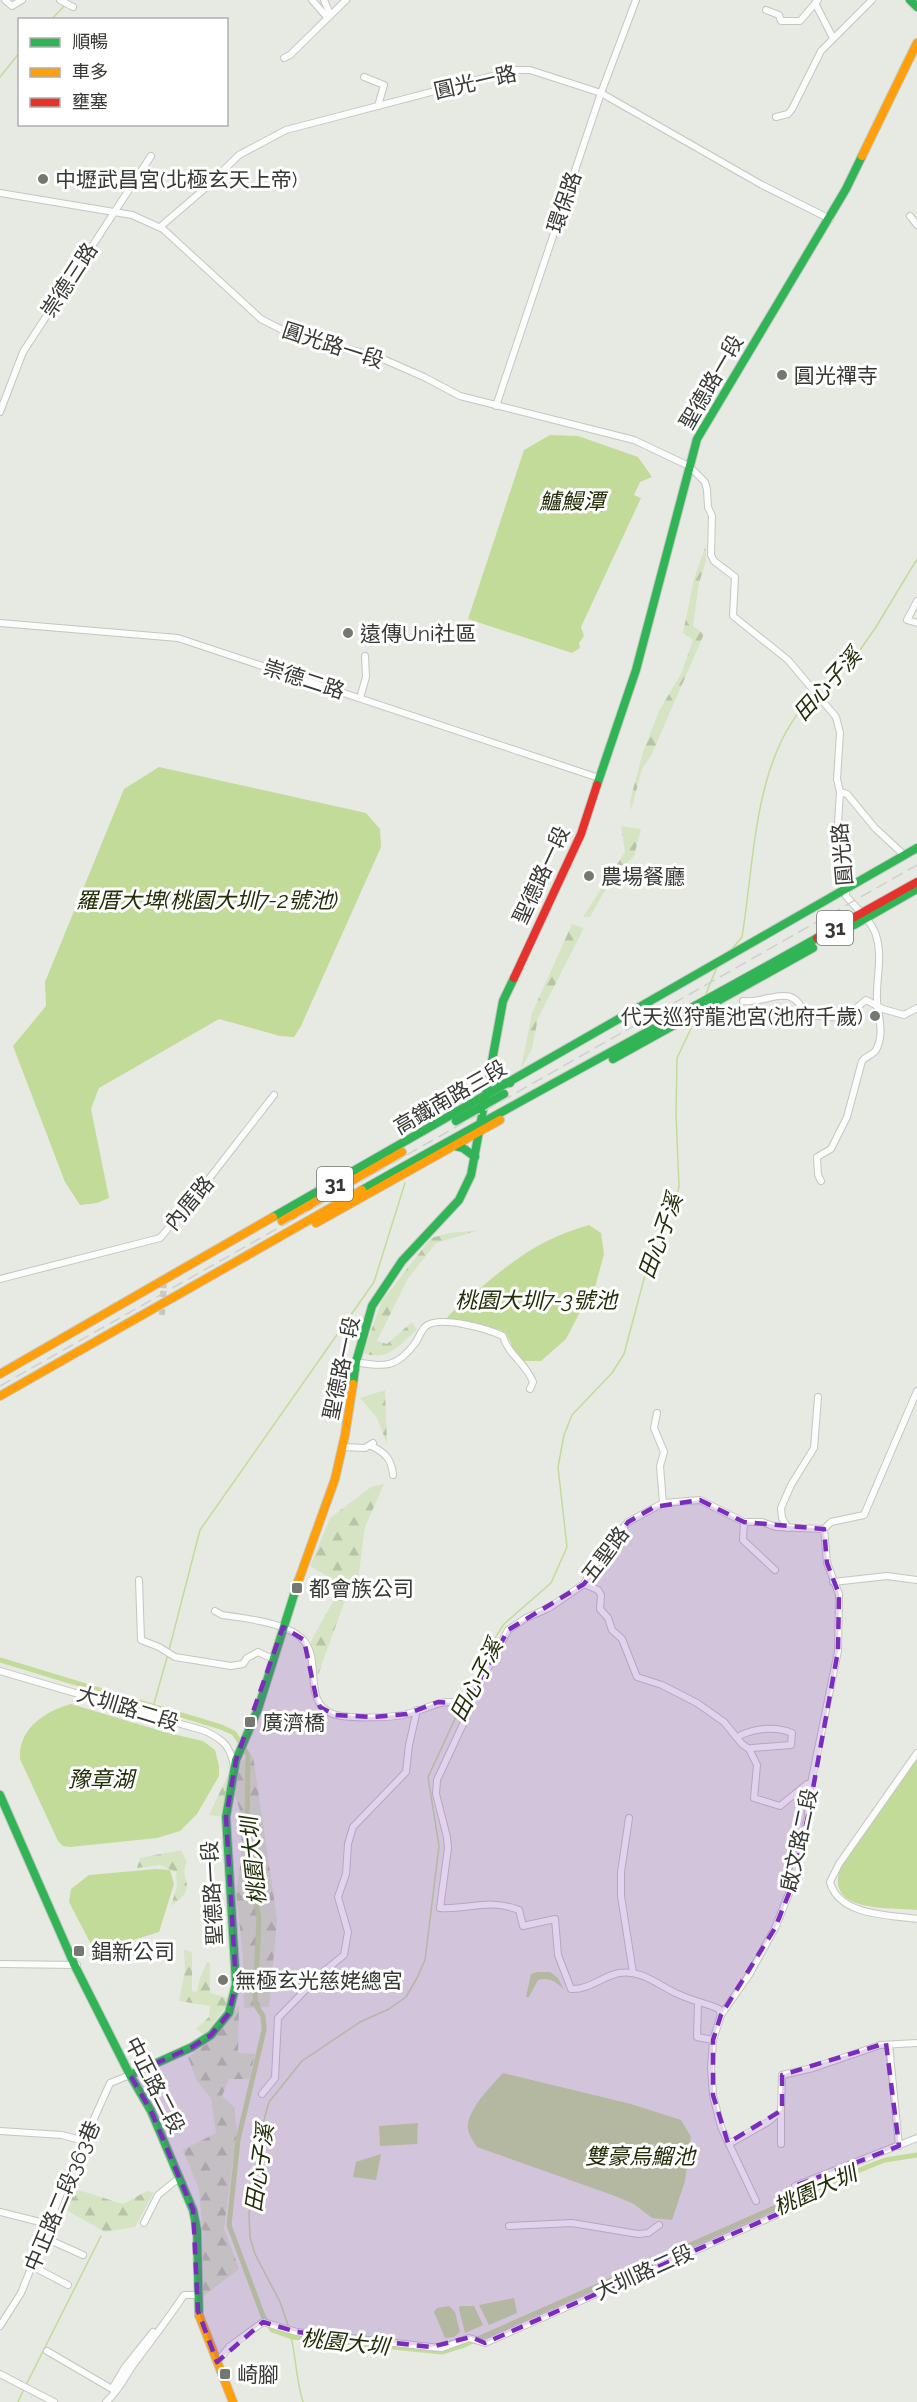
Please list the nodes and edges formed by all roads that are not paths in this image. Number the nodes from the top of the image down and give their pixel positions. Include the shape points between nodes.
1 (5, 0) edge
2 (22, 0) edge
3 (312, 0) edge
4 (324, 0) edge
5 (346, 0) edge
6 (636, 0) edge
7 (872, 0) edge
8 (910, 0) edge
9 (62, 2) edge
10 (816, 2) edge
11 (73, 7) dead end
12 (917, 7) edge
13 (766, 10) dead end
14 (328, 16) junction
15 (833, 38) junction
16 (917, 43) edge
17 (284, 58) dead end
18 (364, 77) dead end
19 (601, 93) junction
20 (378, 106) junction
21 (776, 117) dead end
22 (151, 156) dead end
23 (0, 194) edge
24 (113, 212) junction
25 (910, 216) dead end
26 (830, 219) junction
27 (917, 225) edge
28 (160, 226) junction
29 (496, 406) junction
30 (0, 412) edge
31 (689, 466) junction
32 (917, 601) edge
33 (0, 623) edge
34 (917, 623) edge
35 (365, 656) dead end
36 (360, 698) junction
37 (599, 778) junction
38 (840, 792) junction
39 (917, 848) edge
40 (904, 855) junction
41 (917, 855) edge
42 (917, 882) edge
43 (917, 889) edge
44 (845, 892) junction
45 (863, 916) junction
46 (668, 994) junction
47 (743, 1001) dead end
48 (879, 1007) junction
49 (917, 1008) edge
50 (658, 1032) junction
51 (491, 1071) junction
52 (510, 1083) junction
53 (274, 1095) dead end
54 (489, 1100) junction
55 (504, 1110) junction
56 (454, 1122) junction
57 (481, 1127) junction
58 (466, 1132) junction
59 (455, 1146) junction
60 (475, 1157) junction
61 (821, 1181) dead end
62 (328, 1195) junction
63 (300, 1203) junction
64 (0, 1279) edge
65 (356, 1362) junction
66 (0, 1376) edge
67 (530, 1389) dead end
68 (917, 1390) edge
69 (0, 1396) edge
70 (818, 1397) dead end
71 (0, 1402) edge
72 (657, 1413) dead end
73 (343, 1447) junction
74 (393, 1475) dead end
75 (663, 1503) junction
76 (744, 1522) junction
77 (788, 1528) junction
78 (824, 1530) junction
79 (775, 1570) dead end
80 (139, 1580) dead end
81 (917, 1580) edge
82 (833, 1582) junction
83 (584, 1584) junction
84 (215, 1611) dead end
85 (283, 1627) junction
86 (273, 1659) junction
87 (0, 1671) edge
88 (469, 1704) junction
89 (417, 1710) junction
90 (741, 1735) dead end
91 (752, 1748) dead end
92 (917, 1753) edge
93 (234, 1770) junction
94 (811, 1784) junction
95 (0, 1795) edge
96 (629, 1818) dead end
97 (917, 1919) edge
98 (0, 1964) edge
99 (76, 1965) junction
100 (633, 1973) junction
101 (698, 2002) junction
102 (721, 2015) junction
103 (713, 2040) junction
104 (917, 2043) edge
105 (889, 2045) junction
106 (130, 2075) junction
107 (262, 2094) dead end
108 (781, 2111) junction
109 (0, 2131) edge
110 (917, 2138) edge
111 (84, 2141) junction
112 (729, 2144) junction
113 (782, 2144) dead end
114 (899, 2146) junction
115 (179, 2178) junction
116 (756, 2201) dead end
117 (0, 2212) edge
118 (144, 2223) dead end
119 (48, 2224) junction
120 (659, 2225) dead end
121 (509, 2226) dead end
122 (43, 2237) junction
123 (83, 2255) dead end
124 (32, 2266) junction
125 (68, 2285) dead end
126 (196, 2295) junction
127 (0, 2326) edge
128 (153, 2332) dead end
129 (47, 2351) dead end
130 (217, 2362) junction
131 (0, 2374) edge
132 (54, 2402) edge
133 (106, 2402) edge
134 (233, 2402) edge

1 - 2 street via 12,6
3 - 14 street
4 - 14 street
5 - 14 street
6 - 19 street, 環保路
7 - 15 street
8 - 12 main road
9 - 11 street
10 - 13 street via 800,21 781,21 779,15
10 - 15 street
14 - 17 street
15 - 21 street via 818,55 792,109
16 - 26 main road, 聖德路一段
18 - 20 street via 384,85
19 - 20 street, 圓光一路 via 530,70 515,70
19 - 26 street, 圓光一路
19 - 29 street, 環保路
20 - 28 street, 圓光一路 via 286,130 259,143 239,155
22 - 24 street, 崇德三路
23 - 24 street, 圓光路一段
24 - 28 street, 圓光路一段 via 132,214
24 - 30 street, 崇德三路 via 22,352
25 - 27 street
26 - 31 main road, 聖德路一段 via 701,429
28 - 29 street, 圓光路一段 via 261,319 288,334 375,356 460,396
29 - 31 street, 圓光路一段 via 634,440
31 - 37 main road, 聖德路一段 via 636,670
31 - 38 street, 圓光路 via 707,489 712,516 711,555 735,577 734,616 788,660 836,717 840,733
32 - 34 street via 907,620
33 - 36 street, 崇德二路 via 178,638
35 - 36 street via 366,677
36 - 37 street, 崇德二路
37 - 51 main road, 聖德路一段 via 581,834 503,1001
38 - 40 street, 圓光路 via 847,794
38 - 44 street, 圓光路 via 838,823 847,856
39 - 40 main road, 高鐵南路三段 / 31
40 - 44 main road, 高鐵南路三段 / 31
41 - 44 main road, 高鐵南路三段 / 31
42 - 45 main road, 高鐵南路三段 / 31
43 - 45 main road, 高鐵南路三段 / 31
44 - 45 street, 圓光路
44 - 46 main road, 高鐵南路三段 / 31
45 - 48 street, 圓光路 via 876,934 879,949
45 - 50 main road, 高鐵南路三段 / 31
46 - 52 main road, 高鐵南路三段 / 31
46 - 54 main road, 高鐵南路三段 / 31
47 - 48 street via 790,997 801,1005 805,1015 844,1018 866,1000
48 - 49 street via 904,1015
48 - 61 street, 圓光路 via 881,1032 877,1048 862,1061 851,1108 831,1149 817,1157
50 - 55 main road, 高鐵南路三段 / 31
50 - 57 main road, 高鐵南路三段 / 31
51 - 52 main road via 502,1084
51 - 54 main road, 聖德路一段
52 - 54 main road, 高鐵南路三段 / 31
53 - 64 street, 內厝路 via 160,1238
54 - 55 main road
54 - 56 main road, 高鐵南路三段 / 31
54 - 57 main road, 聖德路一段
54 - 63 main road, 高鐵南路三段 / 31
55 - 57 main road, 高鐵南路三段 / 31
56 - 58 main road via 465,1123
56 - 62 main road, 高鐵南路三段 / 31
57 - 58 main road, 高鐵南路三段 / 31
57 - 59 main road, 高鐵南路三段 / 31
57 - 60 main road, 聖德路一段
58 - 69 main road, 高鐵南路三段 / 31
59 - 60 main road
59 - 71 main road, 高鐵南路三段 / 31
60 - 65 main road, 聖德路一段 via 464,1193 402,1261 372,1306
62 - 63 main road
62 - 66 main road, 高鐵南路三段 / 31
63 - 66 main road, 高鐵南路三段 / 31
65 - 67 street via 377,1366 398,1362 426,1326 454,1322 503,1336 516,1360 529,1370 533,1382
65 - 73 main road, 聖德路一段
68 - 78 street via 864,1515 831,1522
70 - 77 street via 814,1448 781,1508
72 - 75 street via 654,1428 664,1452 660,1466
73 - 74 street via 365,1448 372,1444 384,1453
73 - 85 main road, 聖德路一段
75 - 76 street, 五聖路 via 706,1501
75 - 83 street, 五聖路 via 628,1522 597,1560
76 - 77 street, 五聖路
76 - 79 street via 743,1540
77 - 78 street, 五聖路
78 - 82 street, 啟文路二段
80 - 86 street via 141,1640 168,1653 231,1666 243,1664 258,1652
81 - 82 street via 876,1576
82 - 94 street, 啟文路二段 via 839,1594 838,1651
83 - 88 street, 五聖路 via 508,1630
83 - 94 street via 601,1595 600,1609 628,1650 637,1677 698,1704 724,1722 749,1749 757,1764 754,1798 780,1806
84 - 85 street
85 - 86 main road, 聖德路一段
85 - 89 street via 304,1640 309,1650 320,1707 335,1715 373,1717
86 - 93 main road, 聖德路一段
87 - 93 street, 大圳路二段 via 205,1731 230,1750
88 - 89 street via 438,1702
88 - 100 street, 五聖路 via 437,1780 436,1794 448,1848 440,1908 509,1906 519,1910 523,1926 555,1919 558,1955 571,1989 578,1990 615,1974
89 - 107 street via 406,1772 353,1827 346,1874 338,1897 348,1932 344,1955 278,2018 275,2078
90 - 91 street via 779,1728 792,1733 791,1745
92 - 97 street via 830,1882 852,1908
93 - 106 main road, 聖德路一段 via 226,1817 236,1984 229,2013 211,2035 192,2047
94 - 102 street, 啟文路二段 via 792,1886 775,1928
95 - 99 main road, 中正路二段
96 - 100 street via 621,1896
98 - 99 street
99 - 106 main road, 中正路二段
100 - 101 street
101 - 102 street via 719,2009
101 - 103 street via 697,2037
102 - 103 street, 啟文路二段
103 - 112 street, 啟文路二段 via 713,2095
104 - 105 street
105 - 108 street via 782,2075
105 - 114 street
106 - 111 street, 中正路二段363巷 via 110,2083
106 - 115 main road, 中正路二段 via 151,2111
108 - 112 street
108 - 113 street
109 - 111 street via 62,2135
110 - 114 street
111 - 119 street, 中正路二段363巷
112 - 116 street, 啟文路二段
114 - 130 street, 大圳路二段 via 795,2186 803,2203 485,2343 469,2338 431,2348 297,2332 263,2322 229,2347
115 - 118 street via 159,2195
115 - 126 main road, 中正路二段 via 197,2230
117 - 119 street
119 - 122 street, 中正路二段363巷
120 - 121 street via 648,2233 638,2234 573,2223
122 - 123 street
122 - 124 street, 中正路二段363巷
124 - 125 street
124 - 127 street, 中正路二段363巷
126 - 130 main road, 中正路二段
126 - 133 street via 184,2295 119,2391
128 - 129 street via 112,2389
130 - 134 main road, 中正路二段
131 - 132 street

